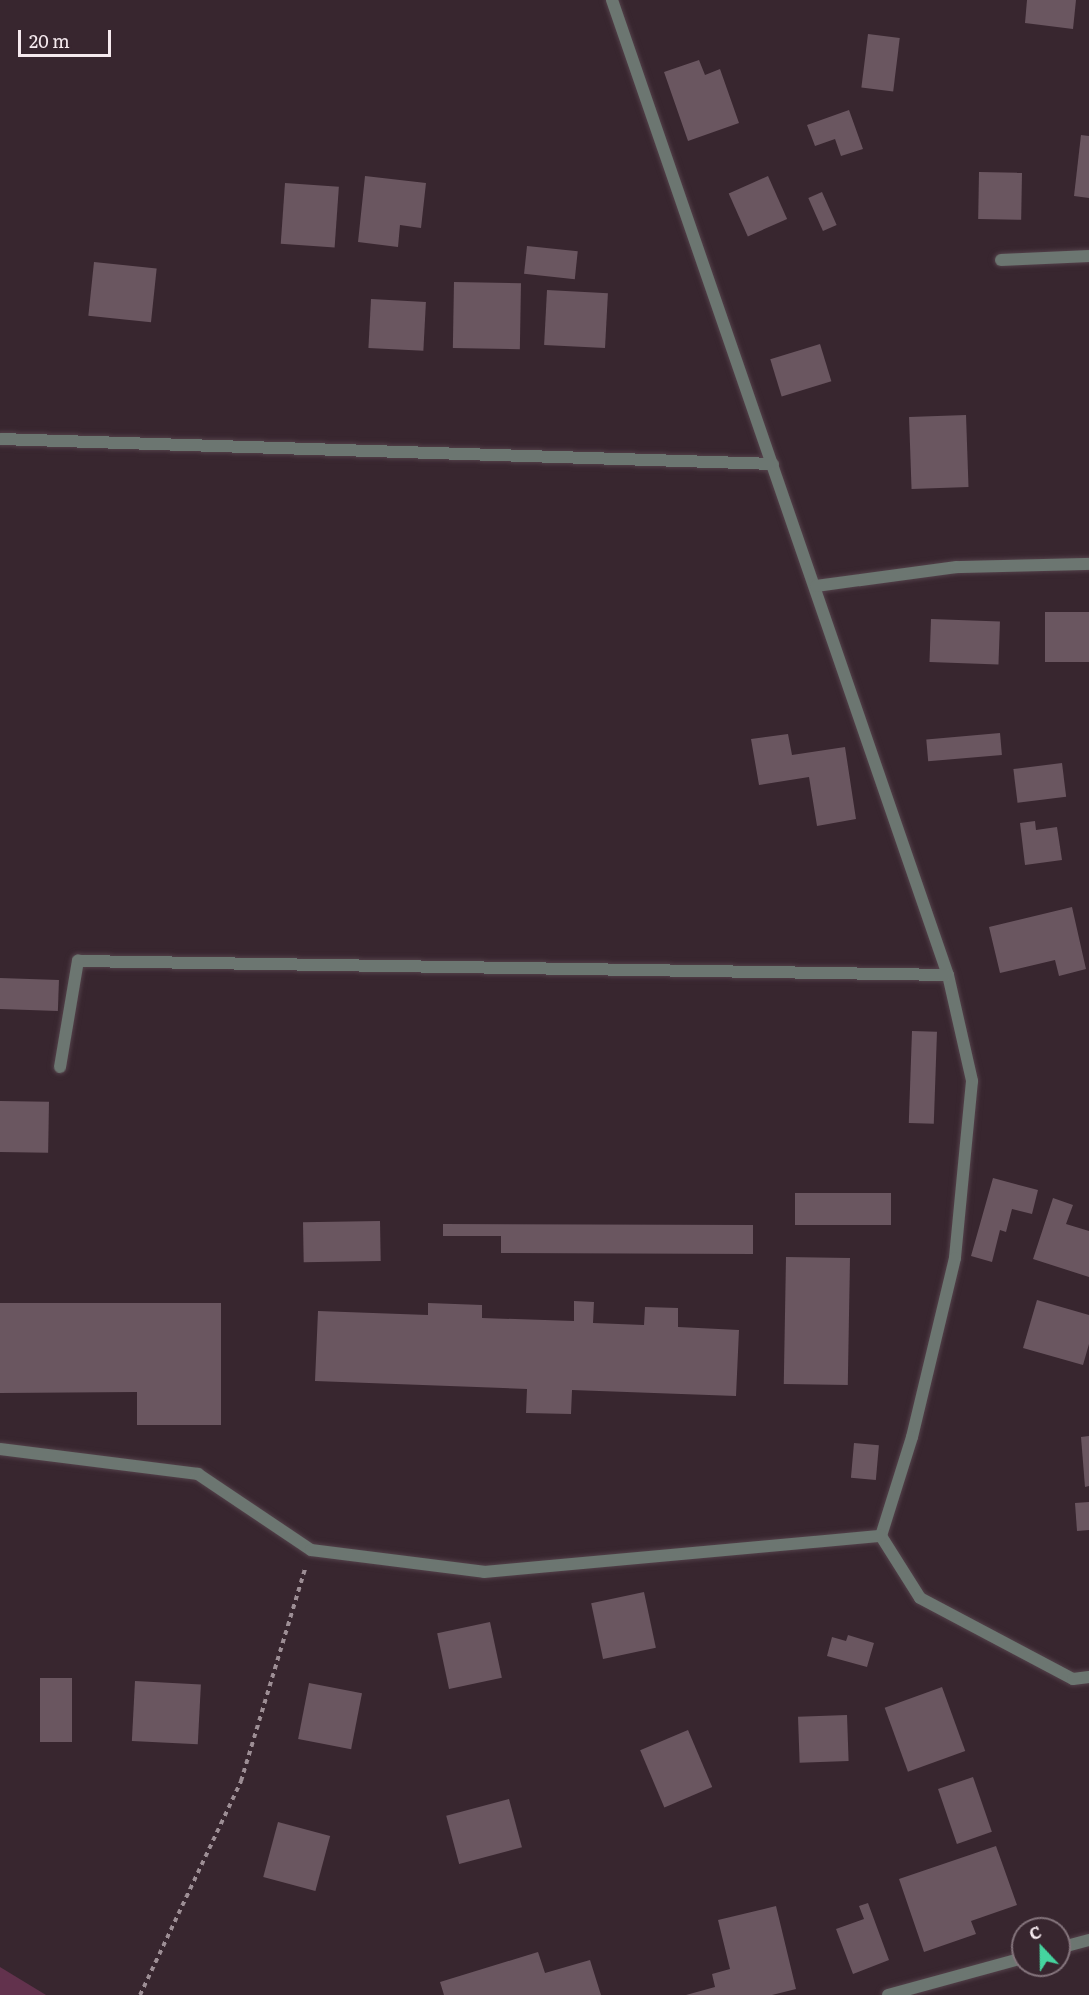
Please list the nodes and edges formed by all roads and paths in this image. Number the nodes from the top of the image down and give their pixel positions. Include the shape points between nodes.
1 (612, 0) edge
2 (1089, 256) edge
3 (1001, 260) dead end
4 (0, 439) edge
5 (773, 464) junction
6 (1089, 564) edge
7 (816, 586) junction
8 (948, 975) junction
9 (60, 1067) dead end
10 (0, 1449) edge
11 (881, 1536) junction
12 (311, 1550) junction
13 (1089, 1677) edge
14 (1089, 1940) edge
15 (1071, 1945) edge
16 (1011, 1961) edge
17 (140, 1995) edge
18 (888, 1995) edge

1 - 5 street
2 - 3 street
4 - 5 street
5 - 7 street
6 - 7 street via 957,567
7 - 8 street
8 - 9 street via 78,961
8 - 11 street via 972,1081 955,1258 912,1437
10 - 12 street via 198,1474
11 - 12 street via 484,1572
11 - 13 street via 920,1598 1073,1679
12 - 17 path via 242,1781
14 - 15 street
16 - 18 street

